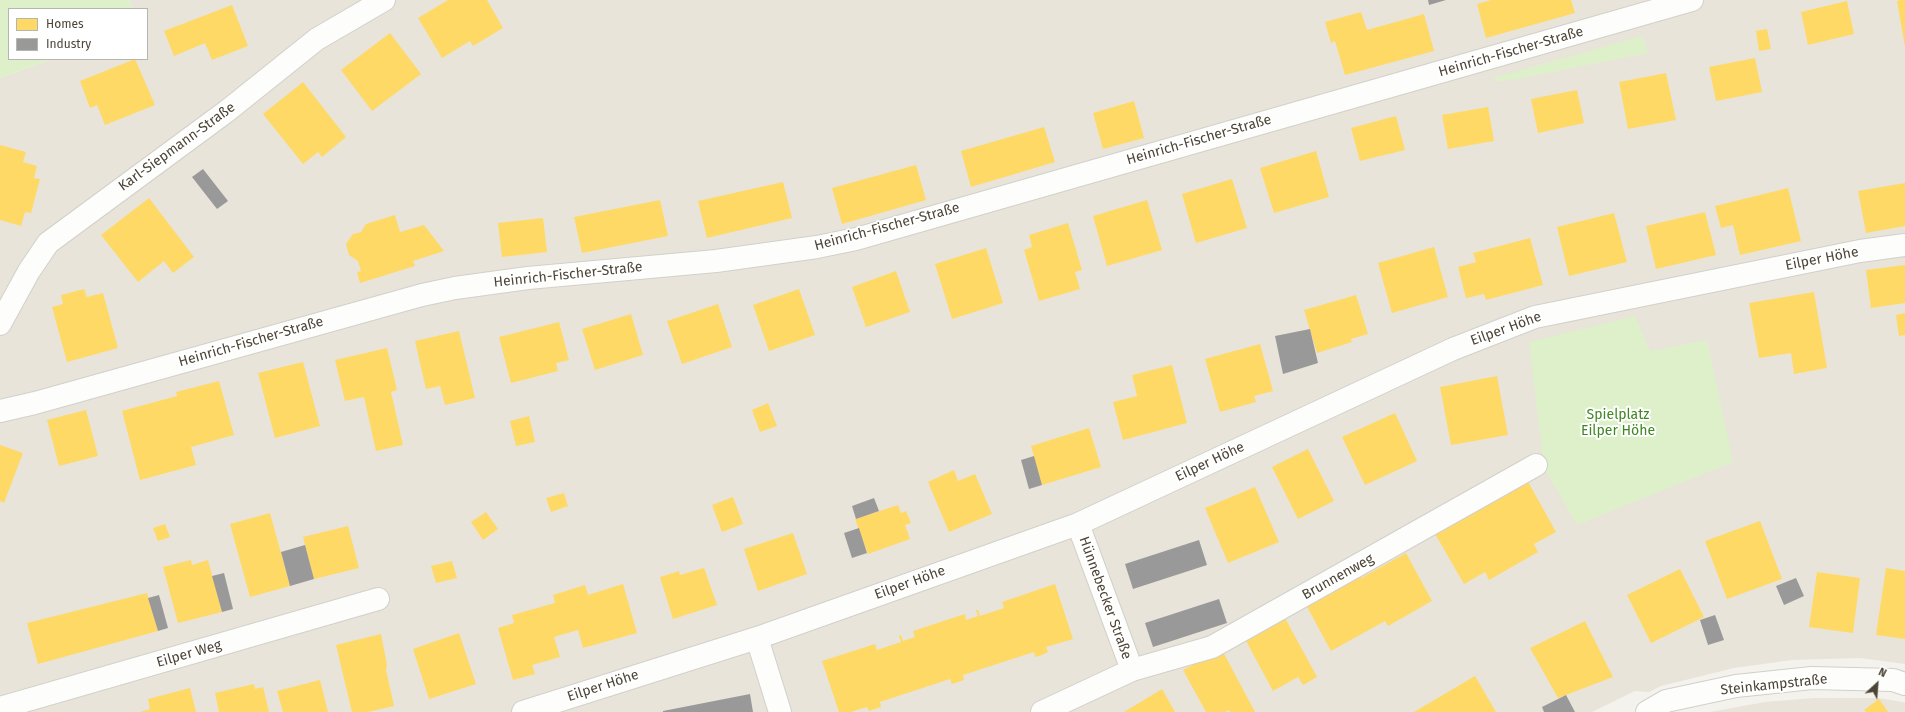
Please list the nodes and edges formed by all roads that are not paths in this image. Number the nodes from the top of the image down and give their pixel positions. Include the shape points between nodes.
1 (384, 0) edge
2 (1692, 0) edge
3 (1905, 245) edge
4 (0, 324) edge
5 (0, 411) edge
6 (1536, 466) dead end
7 (1078, 524) junction
8 (378, 599) dead end
9 (757, 638) junction
10 (1132, 670) junction
11 (1905, 684) edge
12 (0, 708) edge
13 (522, 712) edge
14 (780, 712) edge
15 (1042, 712) edge
16 (1647, 712) edge

1 - 4 street, Karl-Siepmann-Straße via 317,39 227,111 48,243 29,271
2 - 5 street, Heinrich-Fischer-Straße via 856,238 817,247 716,261 528,278 455,288 407,298
3 - 7 street, Eilper Höhe via 1860,251 1535,317 1453,349
6 - 10 street, Brunnenweg via 1212,647
7 - 9 street, Eilper Höhe
7 - 10 street, Hünnebecker Straße
8 - 12 street, Eilper Weg
9 - 13 street, Eilper Höhe
9 - 14 street
10 - 15 street, Hünnebecker Straße
11 - 16 street, Steinkampstraße via 1893,680 1812,678 1736,686 1666,701

